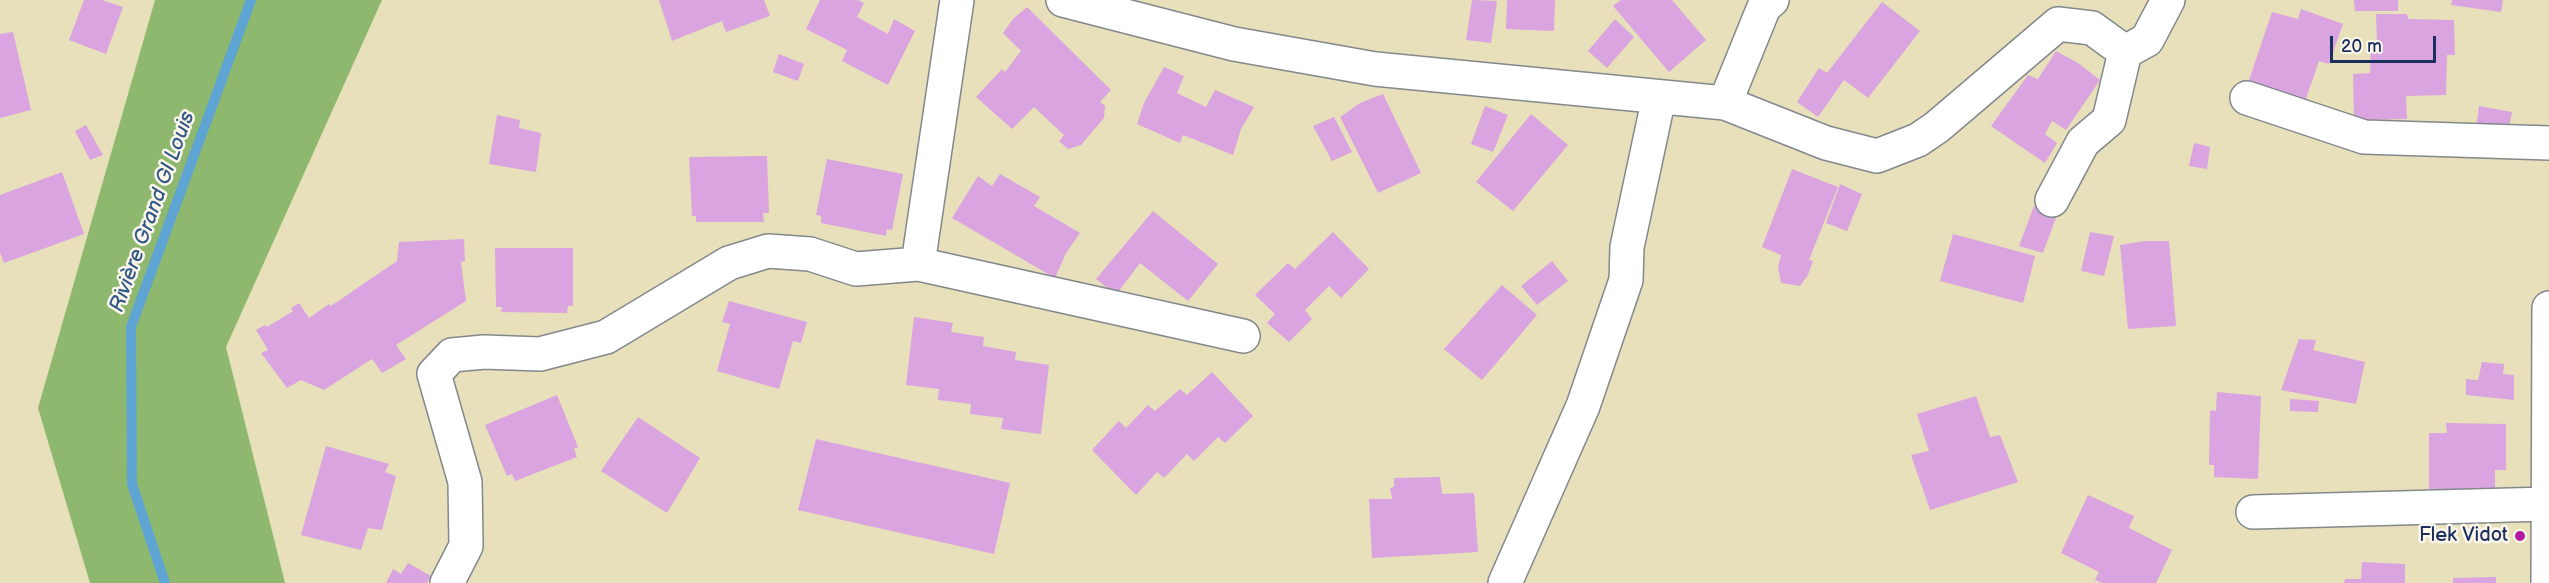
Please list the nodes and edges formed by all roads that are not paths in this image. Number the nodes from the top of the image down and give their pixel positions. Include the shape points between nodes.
1 (957, 0) edge
2 (1063, 0) edge
3 (1772, 0) edge
4 (2169, 0) edge
5 (2125, 52) junction
6 (1659, 97) junction
7 (2247, 98) dead end
8 (1725, 103) junction
9 (2549, 143) edge
10 (2052, 200) dead end
11 (918, 264) junction
12 (2549, 308) edge
13 (1243, 336) dead end
14 (2547, 504) junction
15 (2253, 512) dead end
16 (447, 583) edge
17 (1505, 583) edge
18 (2548, 583) edge

1 - 11 street
2 - 6 street via 1234,44 1375,69
3 - 8 street via 1759,17
4 - 5 street via 2147,40
5 - 8 street via 2092,28 2058,24 1937,127 1918,140 1877,156 1826,143
5 - 10 street via 2109,120 2083,142
6 - 8 street
6 - 17 street via 1627,247 1626,280 1583,406
7 - 9 street via 2364,137
11 - 13 street
11 - 16 street via 856,269 810,254 768,251 729,263 606,337 540,354 452,355 434,374 465,482 466,546
12 - 14 street
14 - 15 street
14 - 18 street

